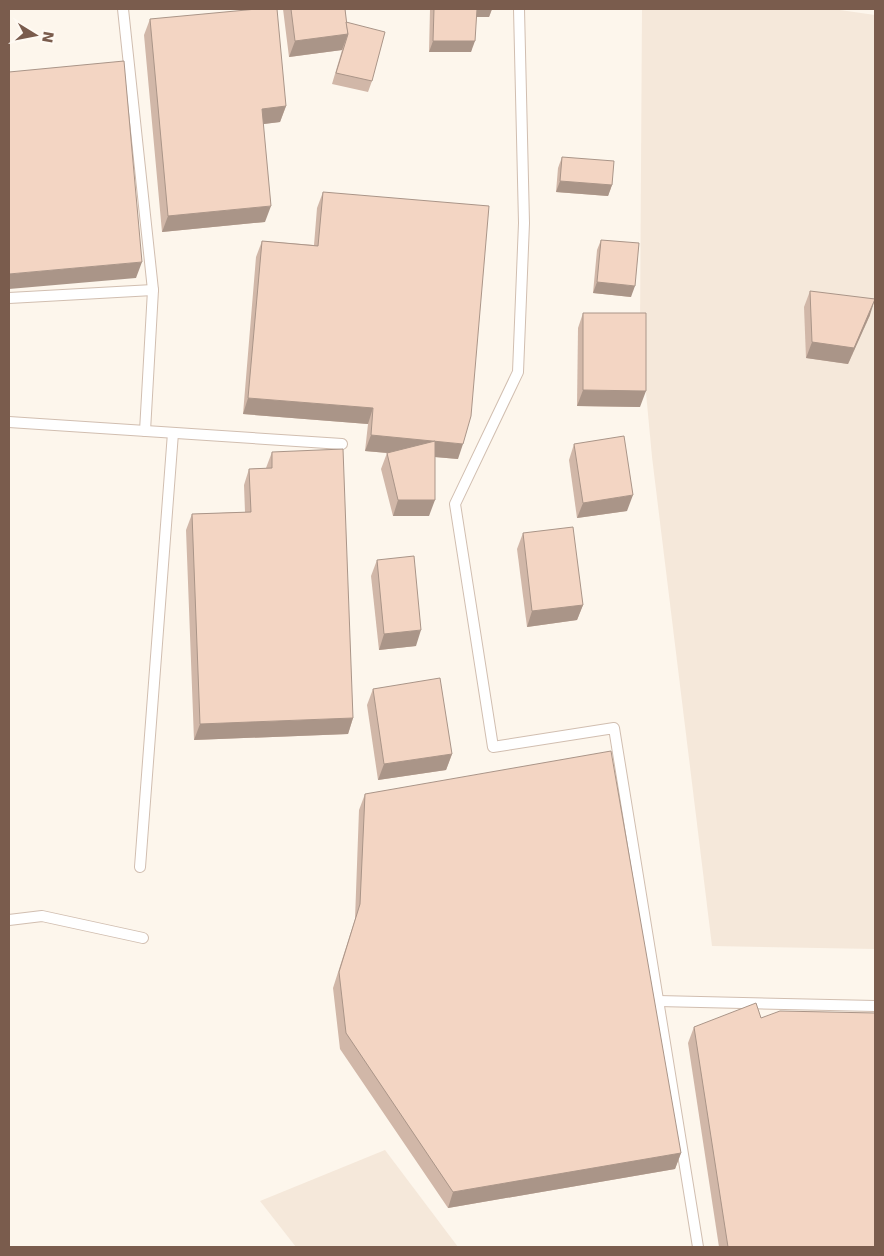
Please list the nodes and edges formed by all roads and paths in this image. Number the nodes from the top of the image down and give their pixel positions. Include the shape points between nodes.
1 (123, 9) edge
2 (519, 9) edge
3 (152, 290) junction
4 (9, 298) edge
5 (9, 422) edge
6 (145, 431) junction
7 (173, 433) junction
8 (342, 444) dead end
9 (140, 867) dead end
10 (9, 920) edge
11 (143, 938) dead end
12 (658, 1001) junction
13 (875, 1006) edge
14 (698, 1247) edge

1 - 3 lane
2 - 12 lane via 524,223 518,372 455,504 492,747 614,728
3 - 4 lane
3 - 6 lane
5 - 6 lane
6 - 7 lane
7 - 8 lane
7 - 9 lane
10 - 11 lane via 42,916
12 - 13 lane
12 - 14 lane

